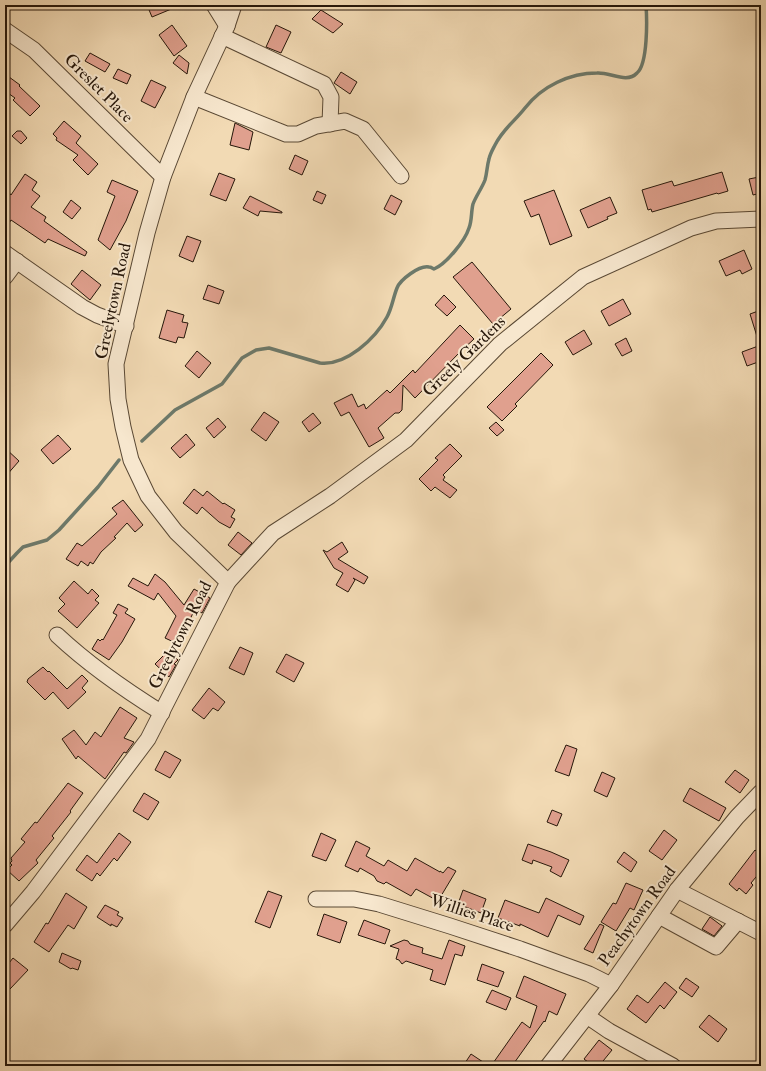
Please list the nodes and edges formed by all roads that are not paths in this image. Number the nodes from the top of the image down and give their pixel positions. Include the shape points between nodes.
1 (214, 5) edge
2 (234, 5) edge
3 (5, 30) edge
4 (225, 31) junction
5 (194, 97) junction
6 (330, 124) junction
7 (401, 176) dead end
8 (162, 177) junction
9 (761, 219) edge
10 (11, 257) edge
11 (5, 277) edge
12 (126, 326) junction
13 (228, 582) junction
14 (57, 635) dead end
15 (162, 713) junction
16 (761, 792) edge
17 (677, 890) junction
18 (316, 899) dead end
19 (659, 916) junction
20 (738, 921) junction
21 (5, 925) edge
22 (761, 933) edge
23 (611, 985) junction
24 (587, 1016) junction
25 (548, 1066) edge
26 (673, 1066) edge

1 - 4 street
2 - 4 street, Greelytown Road
3 - 8 street, Greslet Place via 34,50
4 - 5 street, Greelytown Road
4 - 6 street via 324,84 331,97
5 - 6 street via 286,134 298,134 316,126
5 - 8 street, Greelytown Road
6 - 7 street via 345,121 363,129
8 - 12 street, Greelytown Road
9 - 13 street, Greely Gardens via 716,221 690,228 584,277 500,344 406,440 330,496 273,533
10 - 11 street
10 - 12 street via 82,307
12 - 13 street, Greelytown Road via 116,364 118,399 131,460 148,496 176,532
13 - 15 street, Greelytown Road
14 - 15 street via 128,692
15 - 21 street, Greelytown Road via 148,739 33,892
16 - 17 street, Peachytown Road
17 - 19 street, Peachytown Road
17 - 20 street
18 - 23 street, Willies Place via 354,899 393,908 520,949
19 - 20 street via 716,947
19 - 23 street, Peachytown Road
20 - 22 street
23 - 24 street, Peachytown Road
24 - 25 street, Peachytown Road
24 - 26 street via 608,1031

